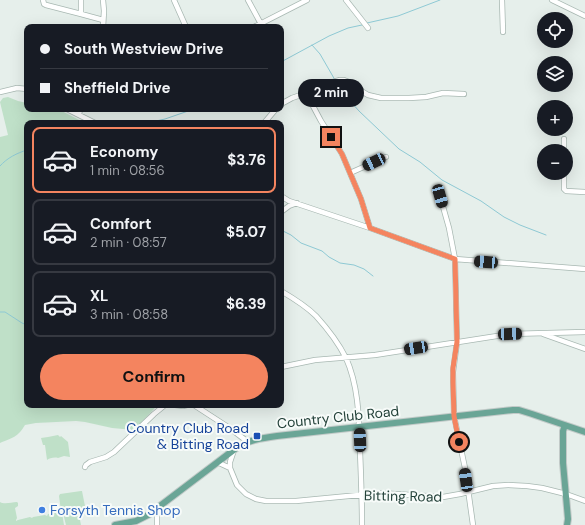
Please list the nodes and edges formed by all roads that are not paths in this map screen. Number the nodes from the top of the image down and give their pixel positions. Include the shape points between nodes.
1 (43, 0) edge
2 (81, 0) edge
3 (103, 0) edge
4 (174, 0) edge
5 (248, 0) edge
6 (307, 0) edge
7 (346, 0) edge
8 (502, 0) edge
9 (552, 0) edge
10 (81, 14) junction
11 (585, 16) edge
12 (103, 20) junction
13 (103, 24) edge
14 (185, 24) edge
15 (261, 24) joint
16 (368, 28) dead end
17 (503, 32) dead end
18 (24, 89) edge
19 (0, 92) edge
20 (306, 93) junction
21 (464, 94) dead end
22 (284, 102) edge
23 (73, 112) edge
24 (80, 112) edge
25 (273, 112) edge
26 (79, 115) junction
27 (89, 120) edge
28 (267, 120) edge
29 (564, 139) dead end
30 (564, 144) edge
31 (386, 156) dead end
32 (350, 173) junction
33 (564, 180) edge
34 (585, 192) edge
35 (440, 196) dead end
36 (284, 198) edge
37 (297, 203) junction
38 (284, 210) edge
39 (370, 228) junction
40 (455, 259) junction
41 (585, 269) edge
42 (284, 293) edge
43 (585, 332) edge
44 (540, 333) junction
45 (457, 342) junction
46 (585, 349) edge
47 (346, 358) junction
48 (284, 366) edge
49 (161, 408) edge
50 (199, 408) edge
51 (454, 416) junction
52 (565, 425) junction
53 (360, 427) junction
54 (585, 432) edge
55 (248, 442) junction
56 (235, 449) junction
57 (217, 462) junction
58 (85, 468) dead end
59 (230, 468) junction
60 (468, 492) junction
61 (361, 494) junction
62 (566, 494) junction
63 (585, 501) edge
64 (159, 507) junction
65 (115, 525) edge
66 (157, 525) edge
67 (362, 525) edge
68 (473, 525) edge
69 (568, 525) edge

1 - 10 street via 46,5
2 - 10 street
3 - 12 street
4 - 14 street
5 - 15 street
6 - 15 street
7 - 16 street
8 - 17 street
9 - 11 street
10 - 12 street
12 - 13 street
18 - 19 street via 17,88
20 - 21 street via 344,80 368,95 381,98 414,98 443,93
20 - 22 street
20 - 32 street via 342,154
23 - 26 street
24 - 26 street
25 - 28 street
26 - 27 street
29 - 30 street
31 - 32 street
32 - 39 street
33 - 34 street via 566,191
35 - 40 street
36 - 37 street
37 - 38 street
37 - 39 street
39 - 40 street
40 - 41 street
40 - 45 street
42 - 47 street via 314,314
43 - 44 street
44 - 45 street via 510,334
44 - 46 street
45 - 47 street
45 - 51 street via 453,372
47 - 48 street via 315,360
47 - 53 street via 356,392
49 - 58 street via 114,452 90,462
50 - 55 street
51 - 52 main road, Country Club Road via 519,410
51 - 53 main road, Country Club Road
51 - 60 street
52 - 54 main road, Country Club Road
52 - 62 main road via 563,462
53 - 55 main road, Country Club Road via 268,437
53 - 61 street
55 - 56 main road, Country Club Road
56 - 57 main road, Country Club Road
56 - 59 street
57 - 59 street
57 - 64 main road, Country Club Road
59 - 61 street, Bitting Road via 237,485 244,492 266,501 288,502
60 - 61 street, Bitting Road via 443,497
60 - 62 street, Bitting Road via 508,485
60 - 68 street
61 - 67 street
62 - 63 street, Bitting Road
62 - 69 main road
64 - 65 main road, Country Club Road via 136,521
64 - 66 street

